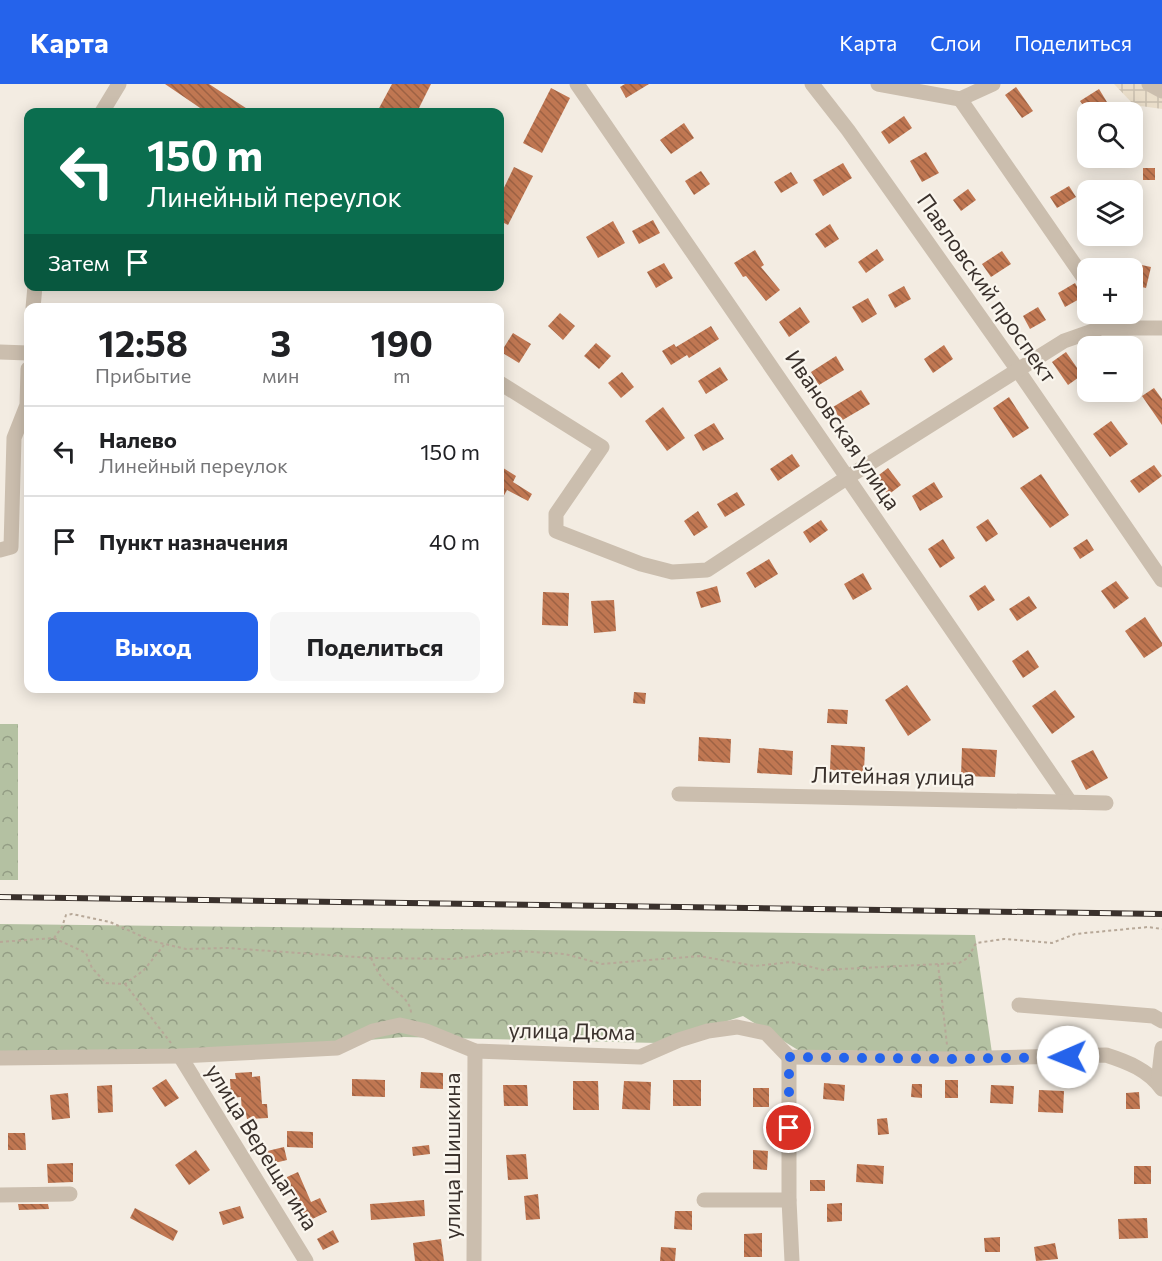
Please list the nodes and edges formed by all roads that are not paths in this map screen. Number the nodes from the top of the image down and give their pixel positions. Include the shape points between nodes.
1 (119, 84) edge
2 (577, 84) edge
3 (812, 84) edge
4 (878, 84) edge
5 (945, 84) edge
6 (993, 84) edge
7 (1149, 84) edge
8 (1162, 91) edge
9 (958, 98) junction
10 (104, 108) edge
11 (1077, 268) edge
12 (1115, 324) edge
13 (1117, 327) junction
14 (1162, 328) edge
15 (0, 352) edge
16 (24, 353) edge
17 (1017, 369) junction
18 (504, 386) edge
19 (24, 413) edge
20 (848, 477) junction
21 (0, 550) edge
22 (1162, 580) edge
23 (679, 794) dead end
24 (1070, 802) junction
25 (1106, 803) dead end
26 (1019, 1005) dead end
27 (1162, 1021) edge
28 (1162, 1048) edge
29 (475, 1051) junction
30 (180, 1056) junction
31 (789, 1057) junction
32 (0, 1058) edge
33 (1160, 1086) edge
34 (70, 1194) dead end
35 (0, 1195) edge
36 (704, 1200) dead end
37 (789, 1200) junction
38 (306, 1261) edge
39 (474, 1261) edge
40 (792, 1261) edge

1 - 10 street
2 - 20 street, Ивановская улица
3 - 17 street, Павловский проспект
4 - 9 street
5 - 9 street
6 - 9 street
7 - 8 street
9 - 11 street
12 - 13 street
13 - 14 street
13 - 17 street via 1064,340
15 - 16 street
17 - 20 street
17 - 22 street, Павловский проспект
18 - 20 street via 602,447 556,514 556,531 662,570 707,570
19 - 21 street via 14,438 11,547
20 - 24 street, Ивановская улица
23 - 24 street, Литейная улица
24 - 25 street, Литейная улица
26 - 27 street via 1153,1016
28 - 33 street
29 - 30 street, улица Дюма via 426,1030 400,1025 373,1031 338,1048
29 - 31 street, улица Дюма via 640,1057 679,1040 736,1027 766,1033
29 - 39 street, улица Шишкина
30 - 32 street, улица Дюма
30 - 38 street, улица Верещагина
31 - 33 street via 948,1059 1106,1055 1130,1063
31 - 37 street
34 - 35 street
36 - 37 street
37 - 40 street

